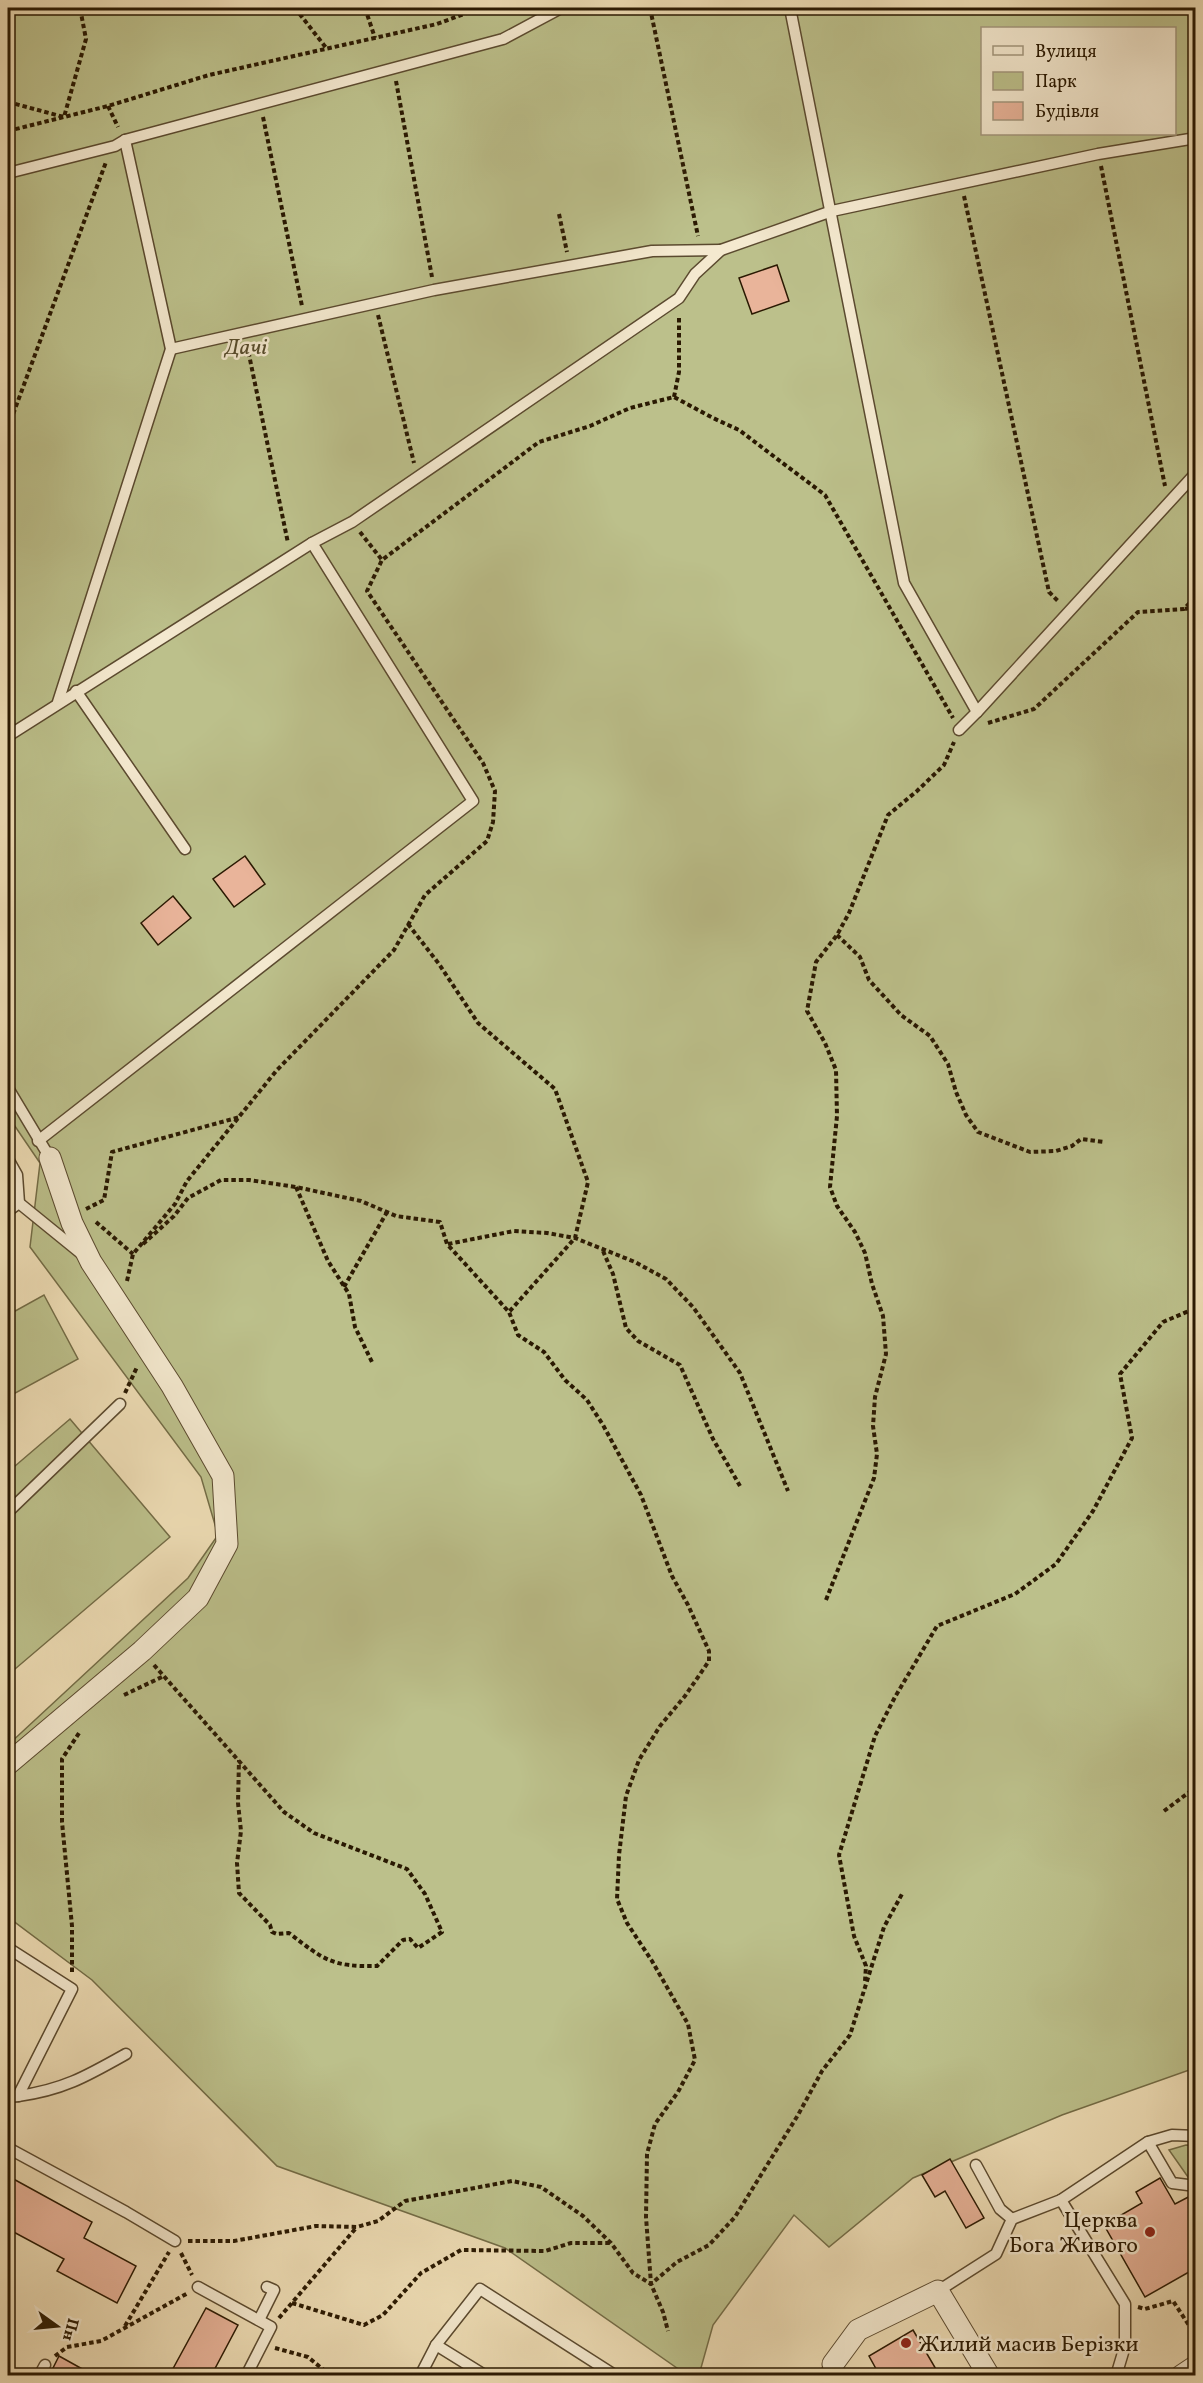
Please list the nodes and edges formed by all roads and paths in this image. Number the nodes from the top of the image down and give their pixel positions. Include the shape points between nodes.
1 (80, 8) edge
2 (295, 8) edge
3 (365, 8) edge
4 (480, 8) edge
5 (561, 8) edge
6 (650, 8) edge
7 (790, 8) edge
8 (375, 38) junction
9 (327, 49) junction
10 (393, 68) junction
11 (8, 102) edge
12 (260, 102) junction
13 (108, 106) junction
14 (64, 117) junction
15 (8, 132) edge
16 (1196, 138) edge
17 (125, 140) junction
18 (115, 146) junction
19 (1098, 154) junction
20 (8, 173) edge
21 (962, 184) junction
22 (832, 211) junction
23 (559, 214) dead end
24 (701, 249) junction
25 (721, 250) junction
26 (570, 267) junction
27 (434, 290) junction
28 (679, 298) junction
29 (375, 303) junction
30 (304, 319) junction
31 (244, 332) junction
32 (171, 349) junction
33 (674, 397) junction
34 (8, 428) edge
35 (1196, 473) edge
36 (418, 476) junction
37 (1168, 503) junction
38 (352, 522) junction
39 (312, 543) junction
40 (290, 556) junction
41 (382, 560) junction
42 (1196, 596) edge
43 (1196, 606) edge
44 (1185, 609) junction
45 (1069, 611) junction
46 (76, 691) junction
47 (58, 702) junction
48 (976, 712) junction
49 (959, 730) junction
50 (8, 736) edge
51 (185, 849) dead end
52 (408, 924) junction
53 (837, 935) junction
54 (8, 1088) edge
55 (241, 1117) junction
56 (38, 1140) junction
57 (1104, 1142) dead end
58 (50, 1158) joint
59 (8, 1160) edge
60 (296, 1187) junction
61 (19, 1203) junction
62 (8, 1210) edge
63 (387, 1212) junction
64 (575, 1238) junction
65 (447, 1244) junction
66 (603, 1251) junction
67 (133, 1254) junction
68 (91, 1262) junction
69 (344, 1287) junction
70 (122, 1308) junction
71 (1196, 1308) edge
72 (509, 1312) junction
73 (146, 1347) junction
74 (372, 1362) dead end
75 (120, 1404) joint
76 (741, 1486) dead end
77 (788, 1491) dead end
78 (8, 1512) edge
79 (826, 1600) dead end
80 (141, 1652) junction
81 (164, 1676) junction
82 (120, 1696) dead end
83 (87, 1726) dead end
84 (238, 1760) junction
85 (8, 1764) edge
86 (1196, 1787) edge
87 (1164, 1811) dead end
88 (902, 1894) dead end
89 (8, 1948) edge
90 (864, 1988) junction
91 (72, 1989) junction
92 (126, 2054) dead end
93 (13, 2096) edge
94 (1196, 2136) edge
95 (1148, 2142) junction
96 (8, 2148) edge
97 (976, 2165) dead end
98 (1196, 2186) edge
99 (1061, 2200) junction
100 (1012, 2219) junction
101 (357, 2227) junction
102 (175, 2241) junction
103 (611, 2243) junction
104 (651, 2284) junction
105 (198, 2287) junction
106 (267, 2287) dead end
107 (938, 2291) junction
108 (292, 2303) junction
109 (1125, 2304) junction
110 (258, 2320) junction
111 (1196, 2324) edge
112 (271, 2327) junction
113 (124, 2328) junction
114 (1192, 2330) junction
115 (668, 2331) dead end
116 (1196, 2337) edge
117 (263, 2344) junction
118 (436, 2345) junction
119 (45, 2365) joint
120 (1196, 2366) edge
121 (832, 2372) edge
122 (39, 2376) edge
123 (246, 2376) edge
124 (331, 2376) edge
125 (420, 2376) edge
126 (486, 2376) edge
127 (616, 2376) edge
128 (989, 2376) edge
129 (1116, 2376) edge
130 (1181, 2376) edge

1 - 14 path via 86,39
2 - 9 path
3 - 8 path
4 - 8 path via 437,24
5 - 10 lane via 503,39
6 - 24 path
7 - 22 lane
8 - 9 path
9 - 13 path via 208,75
10 - 12 lane
10 - 27 path
11 - 14 path
12 - 17 lane
12 - 30 path
13 - 14 path
13 - 17 path
14 - 15 path
16 - 19 lane
17 - 18 lane
17 - 32 lane
18 - 20 lane
18 - 34 path via 100,173
19 - 21 lane
19 - 37 path
21 - 22 lane
21 - 45 path via 1049,592
22 - 25 lane
22 - 48 lane via 904,583
23 - 26 path
24 - 25 lane
24 - 26 lane via 652,251
25 - 28 lane via 695,274
26 - 27 lane
27 - 29 lane
28 - 33 path via 679,372
28 - 36 lane
29 - 30 lane
29 - 36 path
30 - 31 lane
31 - 32 lane
31 - 40 path
32 - 47 lane
33 - 41 path via 630,408 539,442
33 - 49 path via 739,430 825,495
35 - 37 lane
36 - 38 lane
37 - 45 lane
38 - 39 lane
38 - 41 path
39 - 40 lane
39 - 56 lane via 473,801
40 - 46 lane
41 - 52 path via 367,591 483,763 495,791 487,841 424,895
42 - 44 path
43 - 44 path
44 - 49 path via 1138,612 1034,709
45 - 48 lane
46 - 47 lane
46 - 51 lane
47 - 50 lane
48 - 49 lane
49 - 53 path via 944,765 888,815
52 - 55 path via 394,950 277,1070
52 - 64 path via 478,1023 555,1089 588,1182
53 - 57 path via 860,957 869,980 902,1015 930,1036 948,1064 966,1115 978,1132 1030,1152 1056,1151 1081,1139
53 - 79 path via 816,962 807,1011 836,1070 837,1116 830,1187 865,1253 883,1316 886,1354 875,1397 874,1478
54 - 56 lane
55 - 67 path
55 - 67 path via 112,1152 104,1200 82,1211
56 - 58 lane
58 - 68 street via 72,1223
59 - 61 lane via 17,1175
60 - 63 path via 361,1201
60 - 67 path via 221,1180 188,1198
60 - 69 path via 327,1261
61 - 62 lane
61 - 68 lane
63 - 65 path via 413,1220 440,1222
63 - 69 path
64 - 65 path via 514,1231
64 - 66 path
64 - 72 path
65 - 72 path
66 - 76 path via 626,1328 638,1341 680,1365 713,1439
66 - 77 path via 666,1279 693,1307 740,1373
67 - 70 path
68 - 70 street
69 - 74 path via 355,1327
70 - 73 street
71 - 90 path via 1162,1322 1120,1374 1132,1438 1093,1510 1056,1564 1016,1594 937,1626 875,1736 839,1855 854,1936 866,1966
72 - 104 path via 518,1335 543,1352 587,1400 617,1448 709,1651 709,1661 639,1760 626,1796 619,1855 617,1899 627,1923 688,2024 695,2060 655,2124 647,2154
73 - 75 path
73 - 80 street via 223,1476 227,1544 198,1598
75 - 78 lane
80 - 81 path
80 - 85 street
81 - 82 path
81 - 84 path
83 - 91 path via 62,1759
84 - 84 path via 284,1812 314,1833 407,1869 425,1894 442,1932 418,1948 410,1939 403,1940 377,1966 351,1966 322,1959 289,1933 272,1932 239,1893
86 - 87 path
88 - 90 path via 885,1927
89 - 91 lane
90 - 104 path via 850,2035 822,2071 735,2217 709,2245 677,2262
91 - 93 lane
92 - 93 lane via 80,2080 41,2093
94 - 95 lane
95 - 98 lane via 1172,2183
95 - 99 lane
96 - 102 lane
97 - 100 lane via 1000,2209
99 - 100 lane
99 - 109 lane
100 - 107 lane via 996,2254
101 - 102 path via 316,2226 234,2241
101 - 103 path via 378,2221 405,2201 512,2181 541,2187 583,2216
101 - 108 path
102 - 105 path
102 - 113 path
103 - 104 path via 633,2273
103 - 108 path via 570,2243 545,2251 461,2250 421,2273 383,2315 364,2325
104 - 115 path
105 - 110 lane
105 - 113 path
106 - 110 lane via 274,2290
107 - 121 street via 858,2330
107 - 128 street
108 - 112 path
109 - 114 path via 1145,2309 1173,2301
109 - 129 lane via 1125,2346
110 - 112 lane
111 - 114 path
112 - 117 lane
113 - 119 path via 101,2341 67,2347
114 - 116 path
117 - 123 lane
117 - 124 path via 308,2357
118 - 125 lane
118 - 126 lane
118 - 127 lane via 480,2289
119 - 122 lane
120 - 130 street

